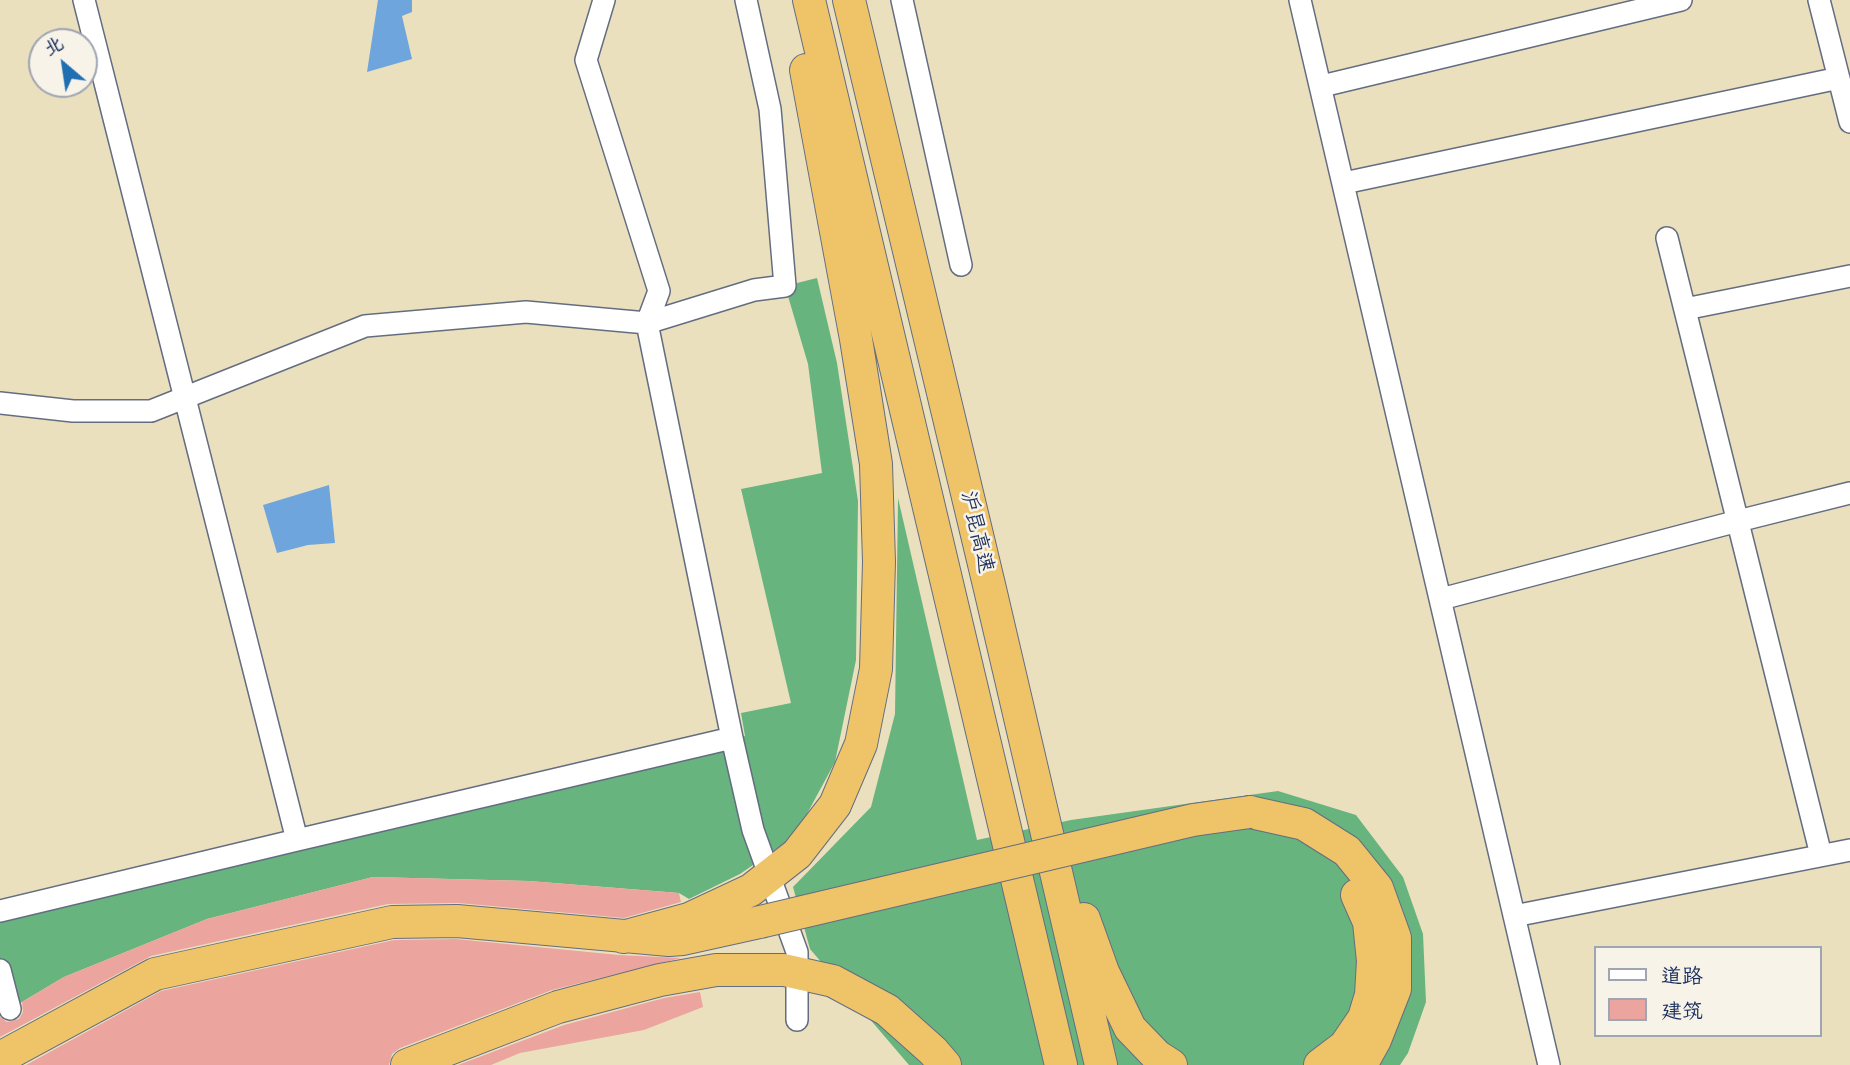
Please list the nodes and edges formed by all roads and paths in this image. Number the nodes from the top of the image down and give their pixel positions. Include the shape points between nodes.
1 (84, 0) edge
2 (604, 0) edge
3 (746, 0) edge
4 (792, 0) edge
5 (810, 0) edge
6 (849, 0) edge
7 (902, 0) edge
8 (1300, 0) edge
9 (1681, 0) edge
10 (1819, 0) edge
11 (1839, 78) junction
12 (1322, 86) junction
13 (1850, 122) edge
14 (1344, 183) junction
15 (1667, 237) dead end
16 (961, 265) dead end
17 (1850, 276) edge
18 (1685, 309) junction
19 (647, 323) junction
20 (184, 397) junction
21 (0, 403) edge
22 (1850, 494) edge
23 (1738, 520) junction
24 (1441, 599) junction
25 (733, 738) junction
26 (1041, 805) junction
27 (1250, 821) junction
28 (297, 840) junction
29 (1850, 850) edge
30 (1821, 855) junction
31 (0, 911) edge
32 (1514, 916) junction
33 (760, 930) junction
34 (623, 937) junction
35 (0, 970) edge
36 (558, 1007) junction
37 (10, 1009) dead end
38 (797, 1020) dead end
39 (0, 1058) edge
40 (407, 1065) edge
41 (945, 1065) edge
42 (1061, 1065) edge
43 (1101, 1065) edge
44 (1171, 1065) edge
45 (1320, 1065) edge
46 (1361, 1065) edge
47 (1549, 1065) edge

1 - 20 street
2 - 19 street via 586,60 659,291
3 - 19 street via 770,109 785,286 754,290
4 - 34 highway via 876,464 876,669 860,744 835,804 797,854 751,890 689,919
5 - 42 highway, 沪昆高速
6 - 26 highway, 沪昆高速
7 - 16 street
8 - 12 street
9 - 12 street
10 - 11 street
11 - 13 street
11 - 14 street
12 - 14 street
14 - 24 street
15 - 18 street
17 - 18 street
18 - 23 street
19 - 20 street via 526,312 365,326
19 - 25 street
20 - 21 street via 150,411 73,411
20 - 28 street
22 - 23 street
23 - 24 street
23 - 30 street
24 - 32 street
25 - 28 street
25 - 38 street via 753,830 797,952
26 - 43 highway, 沪昆高速
26 - 44 highway via 1103,972 1130,1028
27 - 33 highway, bridge via 1193,820
27 - 45 highway via 1324,854 1356,891 1369,922 1373,961 1364,1018 1345,1046
27 - 46 highway via 1304,824 1347,851 1377,888 1395,938 1395,989
28 - 31 street
29 - 30 street
30 - 32 street
32 - 47 street
33 - 34 highway via 683,939
33 - 36 highway via 590,984
34 - 39 highway via 457,921 392,922 155,974
35 - 37 street
36 - 40 highway
36 - 41 highway via 716,970 784,970 833,981 887,1010

